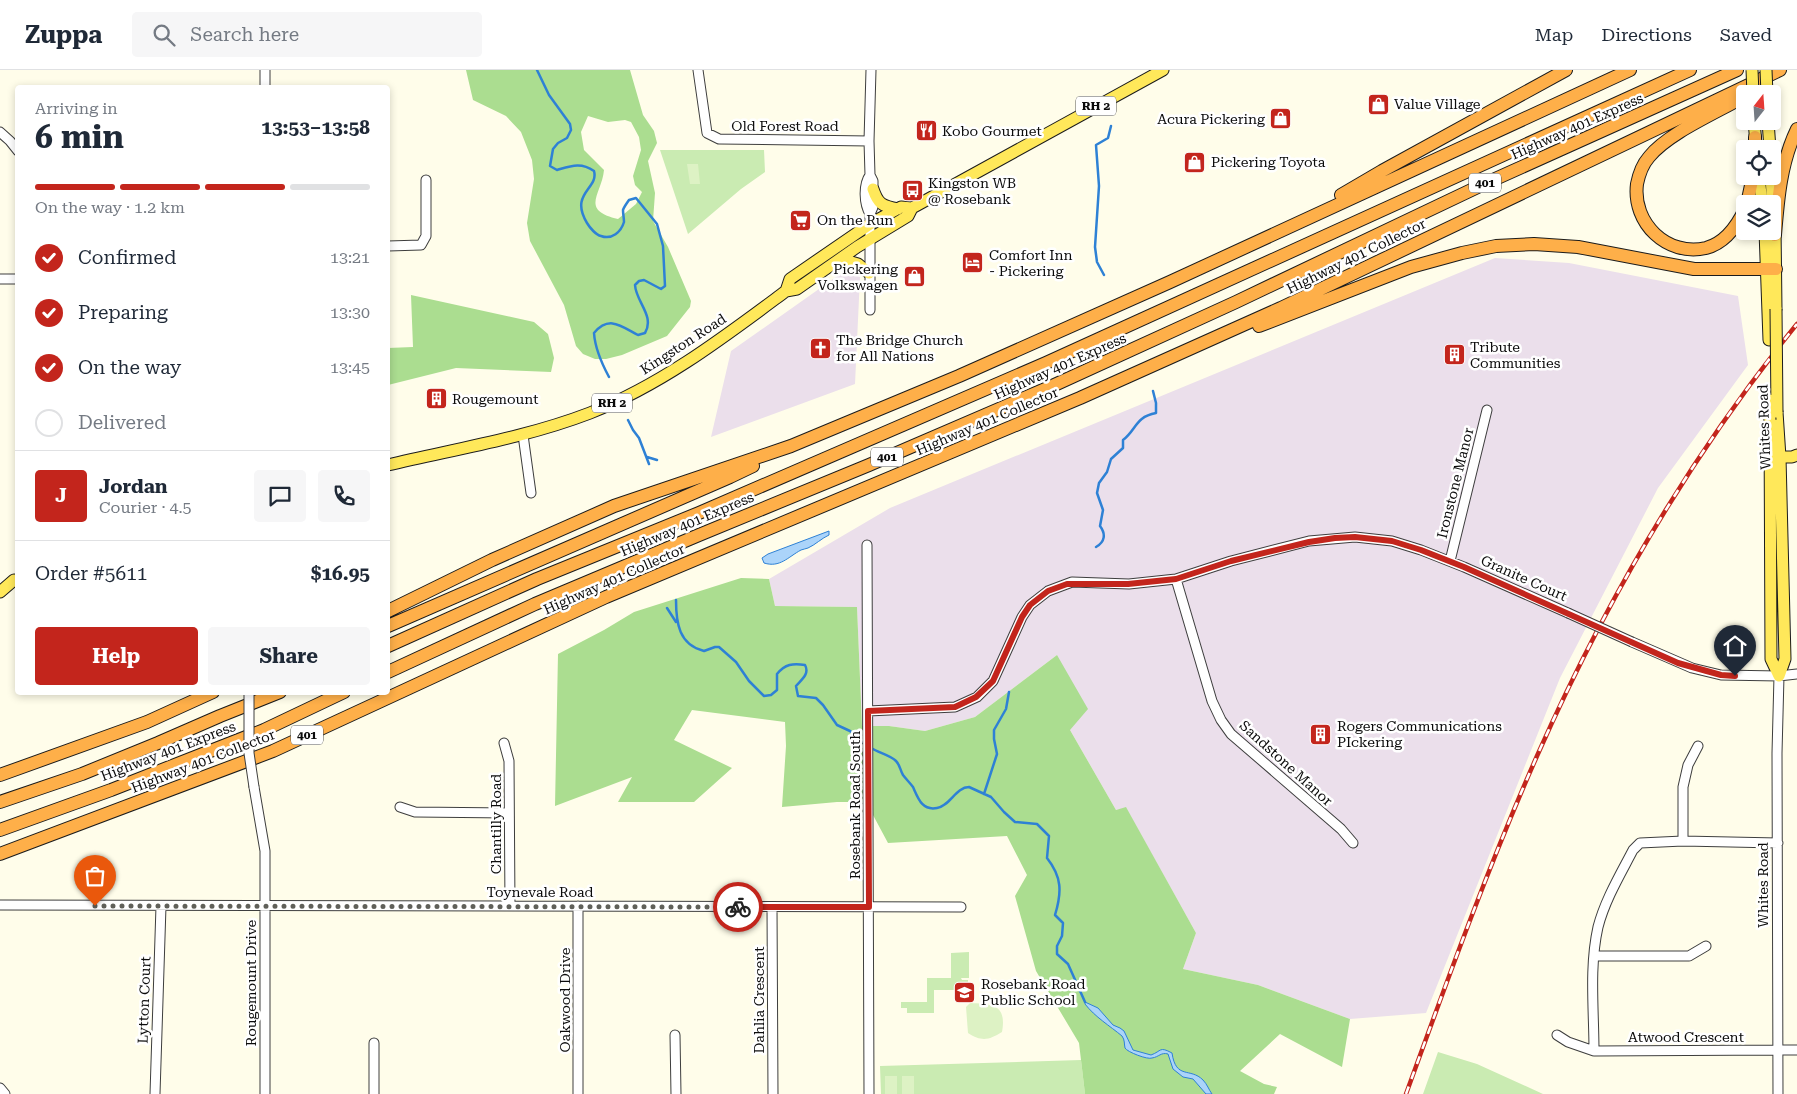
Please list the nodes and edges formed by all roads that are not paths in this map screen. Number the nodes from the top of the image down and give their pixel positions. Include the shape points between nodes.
1 (265, 70) edge
2 (698, 70) edge
3 (871, 70) edge
4 (1164, 70) edge
5 (1566, 70) edge
6 (1630, 70) edge
7 (1690, 70) edge
8 (1737, 70) edge
9 (1752, 70) edge
10 (1766, 70) edge
11 (1780, 70) edge
12 (1784, 70) edge
13 (265, 85) edge
14 (1753, 85) edge
15 (1764, 85) edge
16 (1767, 85) edge
17 (1736, 101) edge
18 (1797, 128) edge
19 (0, 132) edge
20 (869, 140) junction
21 (15, 147) edge
22 (870, 175) junction
23 (426, 180) dead end
24 (873, 189) junction
25 (1777, 195) edge
26 (912, 208) junction
27 (898, 209) junction
28 (870, 219) junction
29 (1292, 225) junction
30 (1736, 225) edge
31 (870, 239) junction
32 (1770, 240) edge
33 (390, 246) edge
34 (841, 258) junction
35 (1772, 268) junction
36 (870, 273) junction
37 (0, 279) edge
38 (15, 279) edge
39 (786, 290) junction
40 (870, 310) dead end
41 (1172, 357) junction
42 (1487, 410) dead end
43 (523, 435) junction
44 (791, 446) junction
45 (1797, 455) edge
46 (1775, 457) junction
47 (390, 465) edge
48 (531, 493) dead end
49 (867, 545) dead end
50 (1450, 561) junction
51 (15, 579) edge
52 (15, 579) edge
53 (1176, 579) junction
54 (15, 580) edge
55 (0, 581) edge
56 (0, 585) edge
57 (0, 592) edge
58 (390, 609) edge
59 (390, 625) edge
60 (390, 645) edge
61 (390, 671) edge
62 (1797, 674) edge
63 (1779, 676) junction
64 (206, 695) edge
65 (249, 695) edge
66 (253, 695) edge
67 (272, 695) edge
68 (338, 695) edge
69 (868, 711) junction
70 (220, 716) junction
71 (504, 742) dead end
72 (1698, 746) dead end
73 (0, 774) edge
74 (0, 802) edge
75 (400, 808) dead end
76 (510, 813) junction
77 (0, 830) edge
78 (1683, 841) junction
79 (1778, 843) junction
80 (1353, 844) dead end
81 (0, 854) edge
82 (0, 905) edge
83 (161, 906) junction
84 (265, 906) junction
85 (510, 906) junction
86 (578, 906) junction
87 (772, 907) junction
88 (869, 907) junction
89 (960, 907) dead end
90 (1706, 946) dead end
91 (1594, 956) junction
92 (1556, 1035) dead end
93 (675, 1036) dead end
94 (374, 1043) dead end
95 (1778, 1050) junction
96 (1797, 1050) edge
97 (1594, 1051) junction
98 (0, 1088) edge
99 (5, 1094) edge
100 (155, 1094) edge
101 (265, 1094) edge
102 (374, 1094) edge
103 (578, 1094) edge
104 (676, 1094) edge
105 (772, 1094) edge
106 (869, 1094) edge
107 (1778, 1094) edge

1 - 13 street
2 - 20 street, Old Forest Road via 707,133 719,139
3 - 20 street
4 - 26 main road, Kingston Road / RH 2
5 - 29 highway via 1382,171
6 - 29 highway
7 - 60 highway, Highway 401 Express / 401 via 1046,363 699,513 537,578
8 - 61 highway, Highway 401 Express / 401 via 1050,387 535,604
9 - 14 main road, bridge
10 - 16 main road, bridge
11 - 41 highway, Highway 401 Collector / 401 via 1282,308
12 - 15 highway
17 - 30 highway via 1657,148 1642,168 1636,190 1638,208 1646,225 1665,241 1688,248 1707,248 1722,240
18 - 25 highway
19 - 21 street
20 - 22 street
22 - 24 street
22 - 28 street via 866,181 866,208
23 - 33 street via 426,236 421,245
24 - 27 main road via 879,202
24 - 28 street
26 - 27 main road, Kingston Road / RH 2
26 - 31 main road, Kingston Road / RH 2 via 908,216
27 - 28 main road, Kingston Road / RH 2
28 - 31 street
28 - 39 main road, Kingston Road / RH 2 via 790,279
29 - 44 highway via 959,376
31 - 34 main road, Kingston Road / RH 2
31 - 36 street
32 - 35 main road, Whites Road
34 - 36 main road
34 - 39 main road, Kingston Road / RH 2 via 797,289
35 - 41 highway via 1694,269 1578,247 1496,246 1411,267
35 - 46 main road, Whites Road, bridge
36 - 40 street
37 - 38 street
39 - 43 main road, Kingston Road / RH 2 via 713,346 670,374 590,413
41 - 81 highway, Highway 401 Collector / 401 via 606,597 273,751
42 - 50 street, Ironstone Manor
43 - 47 main road, Kingston Road / RH 2
43 - 48 street
44 - 58 highway via 614,506
44 - 59 highway via 730,477
45 - 46 main road
46 - 63 main road, Whites Road via 1771,659
49 - 69 street, Rosebank Road South
50 - 53 street, Granite Court via 1392,541 1335,538 1231,561
50 - 63 street, Granite Court, bridge via 1692,668 1721,675
51 - 55 main road
52 - 56 main road
53 - 69 street, Granite Court via 1128,584 1072,582 1048,591 1030,605 993,681 976,697 955,707
53 - 80 street, Sandstone Manor via 1212,701 1221,720 1231,734 1341,829
54 - 57 main road
62 - 63 street, Granite Court
63 - 79 street, Whites Road
64 - 73 highway via 147,722
65 - 84 street, Rougemount Drive, bridge via 249,753 265,850
66 - 70 highway
67 - 70 highway, Highway 401 Express
68 - 77 highway, Highway 401 Express / 401 via 264,730
69 - 88 street, Rosebank Road South
70 - 74 highway, Highway 401 Express via 82,774
71 - 76 street, Chantilly Road via 509,761
72 - 78 street via 1688,765 1683,787
75 - 76 street via 415,812
76 - 85 street, Chantilly Road
78 - 79 street
78 - 91 street via 1640,843 1633,850 1606,904 1598,927
79 - 95 street, Whites Road
82 - 83 street, Toynevale Road
83 - 84 street, Toynevale Road
83 - 100 street, Lytton Court
84 - 85 street, Toynevale Road
84 - 101 street, Rougemount Drive
85 - 86 street, Toynevale Road
86 - 87 street, Toynevale Road
86 - 103 street, Oakwood Drive
87 - 88 street, Toynevale Road
87 - 105 street, Dahlia Crescent
88 - 89 street, Toynevale Road
88 - 106 street, Rosebank Road South
90 - 91 street via 1690,956
91 - 97 street
92 - 97 street, Atwood Crescent
93 - 104 street
94 - 102 street
95 - 96 street, Atwood Crescent
95 - 97 street, Atwood Crescent
95 - 107 street, Whites Road
98 - 99 street

